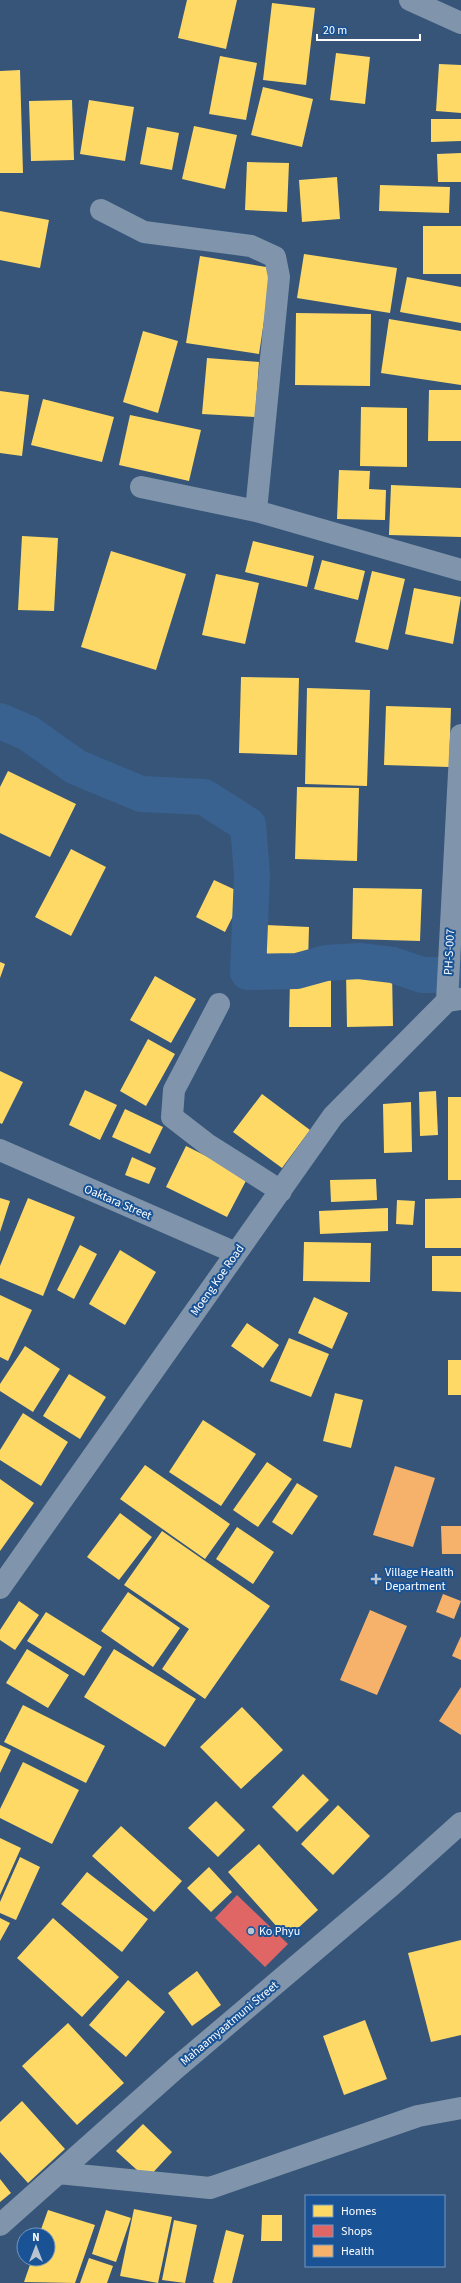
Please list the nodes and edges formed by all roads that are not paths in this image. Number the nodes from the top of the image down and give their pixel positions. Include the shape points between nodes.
1 (410, 0) edge
2 (461, 23) edge
3 (101, 210) dead end
4 (141, 486) dead end
5 (256, 511) junction
6 (461, 570) edge
7 (461, 735) edge
8 (452, 994) edge
9 (219, 1004) dead end
10 (0, 1150) edge
11 (281, 1191) junction
12 (236, 1253) junction
13 (0, 1588) edge
14 (461, 1823) edge
15 (461, 2108) edge
16 (58, 2173) junction
17 (0, 2225) edge

1 - 2 street
3 - 5 street via 144,232 251,246 275,257 279,278
4 - 5 street
5 - 6 street
7 - 8 street, PH-S-007 via 449,961
8 - 11 street, Moeng Koe Road via 334,1116
9 - 11 street via 174,1090 172,1117 206,1144
10 - 12 street, Oaktara Street
11 - 12 street, Moeng Koe Road
12 - 13 street, Moeng Koe Road
14 - 16 street, Mahaamyaatmuni Street via 392,1885 174,2069
15 - 16 street via 418,2116 210,2188
16 - 17 street, Mahaamyaatmuni Street

